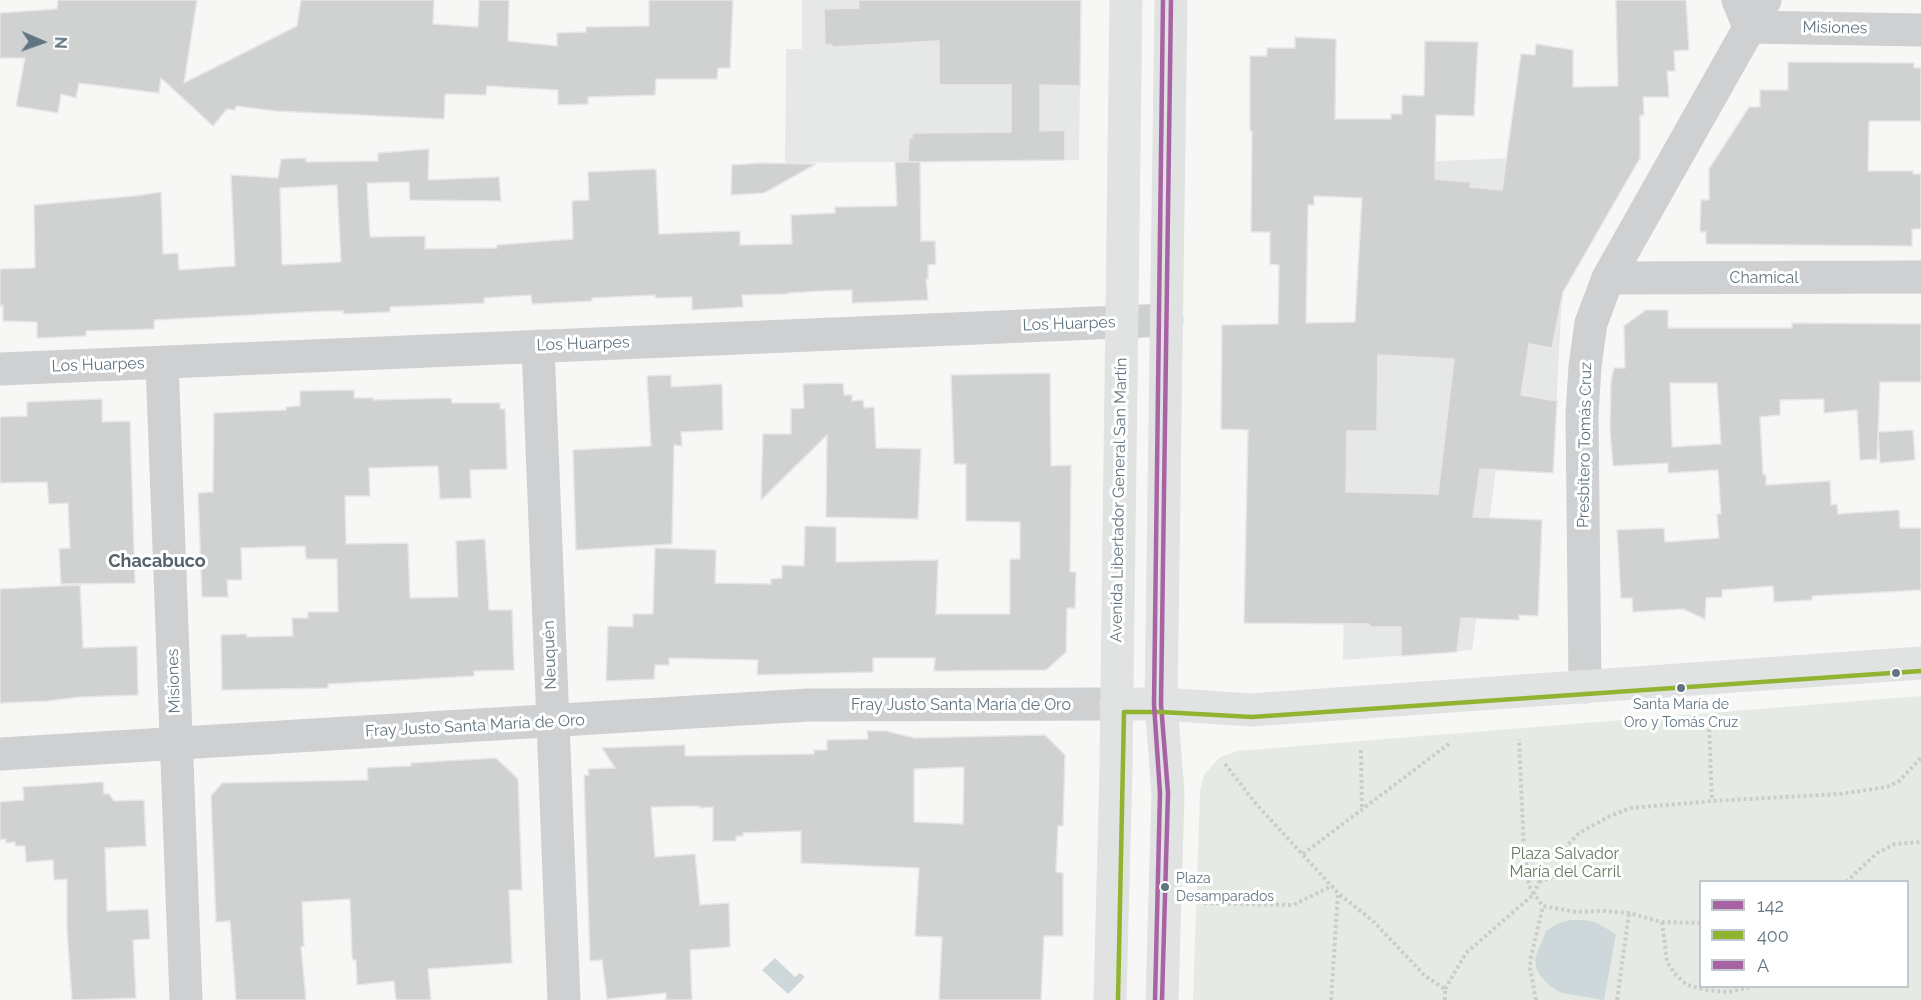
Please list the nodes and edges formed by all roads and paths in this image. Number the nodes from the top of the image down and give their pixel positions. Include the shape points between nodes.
1 (1126, 0) edge
2 (1171, 0) edge
3 (1751, 9) edge
4 (1921, 30) edge
5 (1921, 277) edge
6 (1608, 278) junction
7 (1167, 320) junction
8 (1122, 321) junction
9 (537, 346) junction
10 (162, 362) junction
11 (0, 369) edge
12 (1921, 663) edge
13 (1585, 687) junction
14 (1116, 704) junction
15 (1161, 704) junction
16 (552, 721) junction
17 (1709, 723) dead end
18 (1519, 739) dead end
19 (1450, 743) dead end
20 (176, 744) junction
21 (1361, 750) dead end
22 (0, 754) edge
23 (1921, 759) edge
24 (1225, 764) dead end
25 (1712, 801) junction
26 (1362, 810) junction
27 (1921, 842) edge
28 (1303, 854) junction
29 (1556, 857) junction
30 (1848, 880) edge
31 (1539, 882) junction
32 (1332, 886) junction
33 (1338, 893) junction
34 (1534, 894) junction
35 (1204, 903) dead end
36 (1543, 906) junction
37 (1629, 913) junction
38 (1662, 922) junction
39 (1699, 923) edge
40 (1750, 988) edge
41 (1445, 989) junction
42 (186, 1000) edge
43 (564, 1000) edge
44 (1110, 1000) edge
45 (1162, 1000) edge
46 (1331, 1000) edge
47 (1445, 1000) edge
48 (1536, 1000) edge
49 (1617, 1000) edge

1 - 8 main road, Avenida Libertador General San Martín
2 - 7 main road
3 - 4 street, Misiones
3 - 6 street, Presbítero Tomás Cruz
5 - 6 street, Chamical
6 - 13 street, Presbítero Tomás Cruz via 1591,323 1584,376
7 - 8 street, Los Huarpes
7 - 15 main road
8 - 9 street, Los Huarpes
8 - 14 main road, Avenida Libertador General San Martín
9 - 10 street, Los Huarpes
9 - 16 street, Neuquén
10 - 11 street, Los Huarpes
10 - 20 street, Misiones
12 - 13 main road, Fray Justo Santa María de Oro
13 - 15 main road, Fray Justo Santa María de Oro via 1251,710
14 - 15 main road, Fray Justo Santa María de Oro
14 - 16 street, Fray Justo Santa María de Oro via 808,705
14 - 44 main road, Avenida Libertador General San Martín
15 - 45 main road via 1168,793
16 - 20 street, Fray Justo Santa María de Oro
16 - 43 street, Neuquén
17 - 25 path
18 - 34 path via 1524,850 1529,886
19 - 26 path
20 - 22 street, Fray Justo Santa María de Oro
20 - 42 street, Misiones
21 - 26 path
23 - 25 path via 1887,787 1840,794
24 - 28 path
25 - 29 path via 1631,808 1579,833
26 - 28 path
27 - 30 path via 1895,844 1877,853
28 - 32 path
29 - 31 path via 1562,864 1552,877
29 - 31 path via 1551,853 1539,866
31 - 34 path
32 - 33 path
32 - 35 path via 1293,905
33 - 41 path
33 - 46 path
34 - 36 path
34 - 41 path via 1466,953
36 - 37 path via 1576,912
36 - 48 path via 1530,968
37 - 38 path
37 - 49 path
38 - 39 path
38 - 40 path via 1667,962 1687,986 1728,992
41 - 47 path

